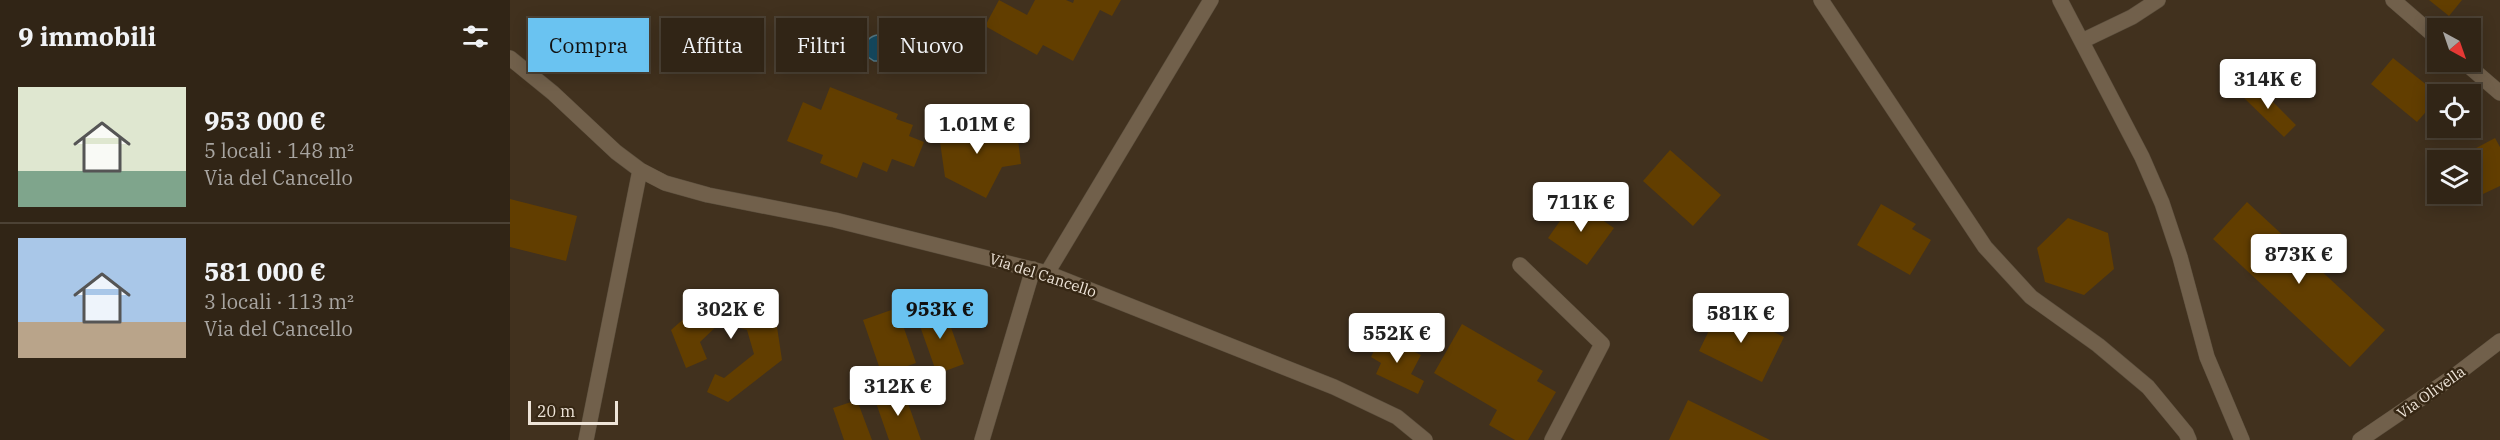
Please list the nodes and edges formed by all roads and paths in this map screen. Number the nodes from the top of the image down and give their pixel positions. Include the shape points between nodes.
1 (1211, 0) edge
2 (1821, 0) edge
3 (2060, 0) edge
4 (2158, 0) edge
5 (2393, 0) edge
6 (2427, 29) edge
7 (2082, 41) junction
8 (510, 58) edge
9 (2476, 72) edge
10 (2500, 93) edge
11 (640, 170) junction
12 (1520, 265) dead end
13 (1040, 271) junction
14 (2500, 341) edge
15 (586, 440) edge
16 (982, 440) edge
17 (1425, 440) edge
18 (1552, 440) edge
19 (2189, 440) edge
20 (2242, 440) edge
21 (2360, 440) edge

1 - 13 street
2 - 19 street via 1985,247 2031,297 2148,387
3 - 7 street
4 - 7 street
5 - 6 street
7 - 20 street via 2162,203 2206,357
8 - 11 street, Via del Cancello
9 - 10 street
11 - 13 street, Via del Cancello via 665,183 708,195 835,220
11 - 15 street
12 - 18 street via 1602,344
13 - 16 street
13 - 17 street, Via del Cancello via 1334,387 1397,417
14 - 21 street, Via Olivella

